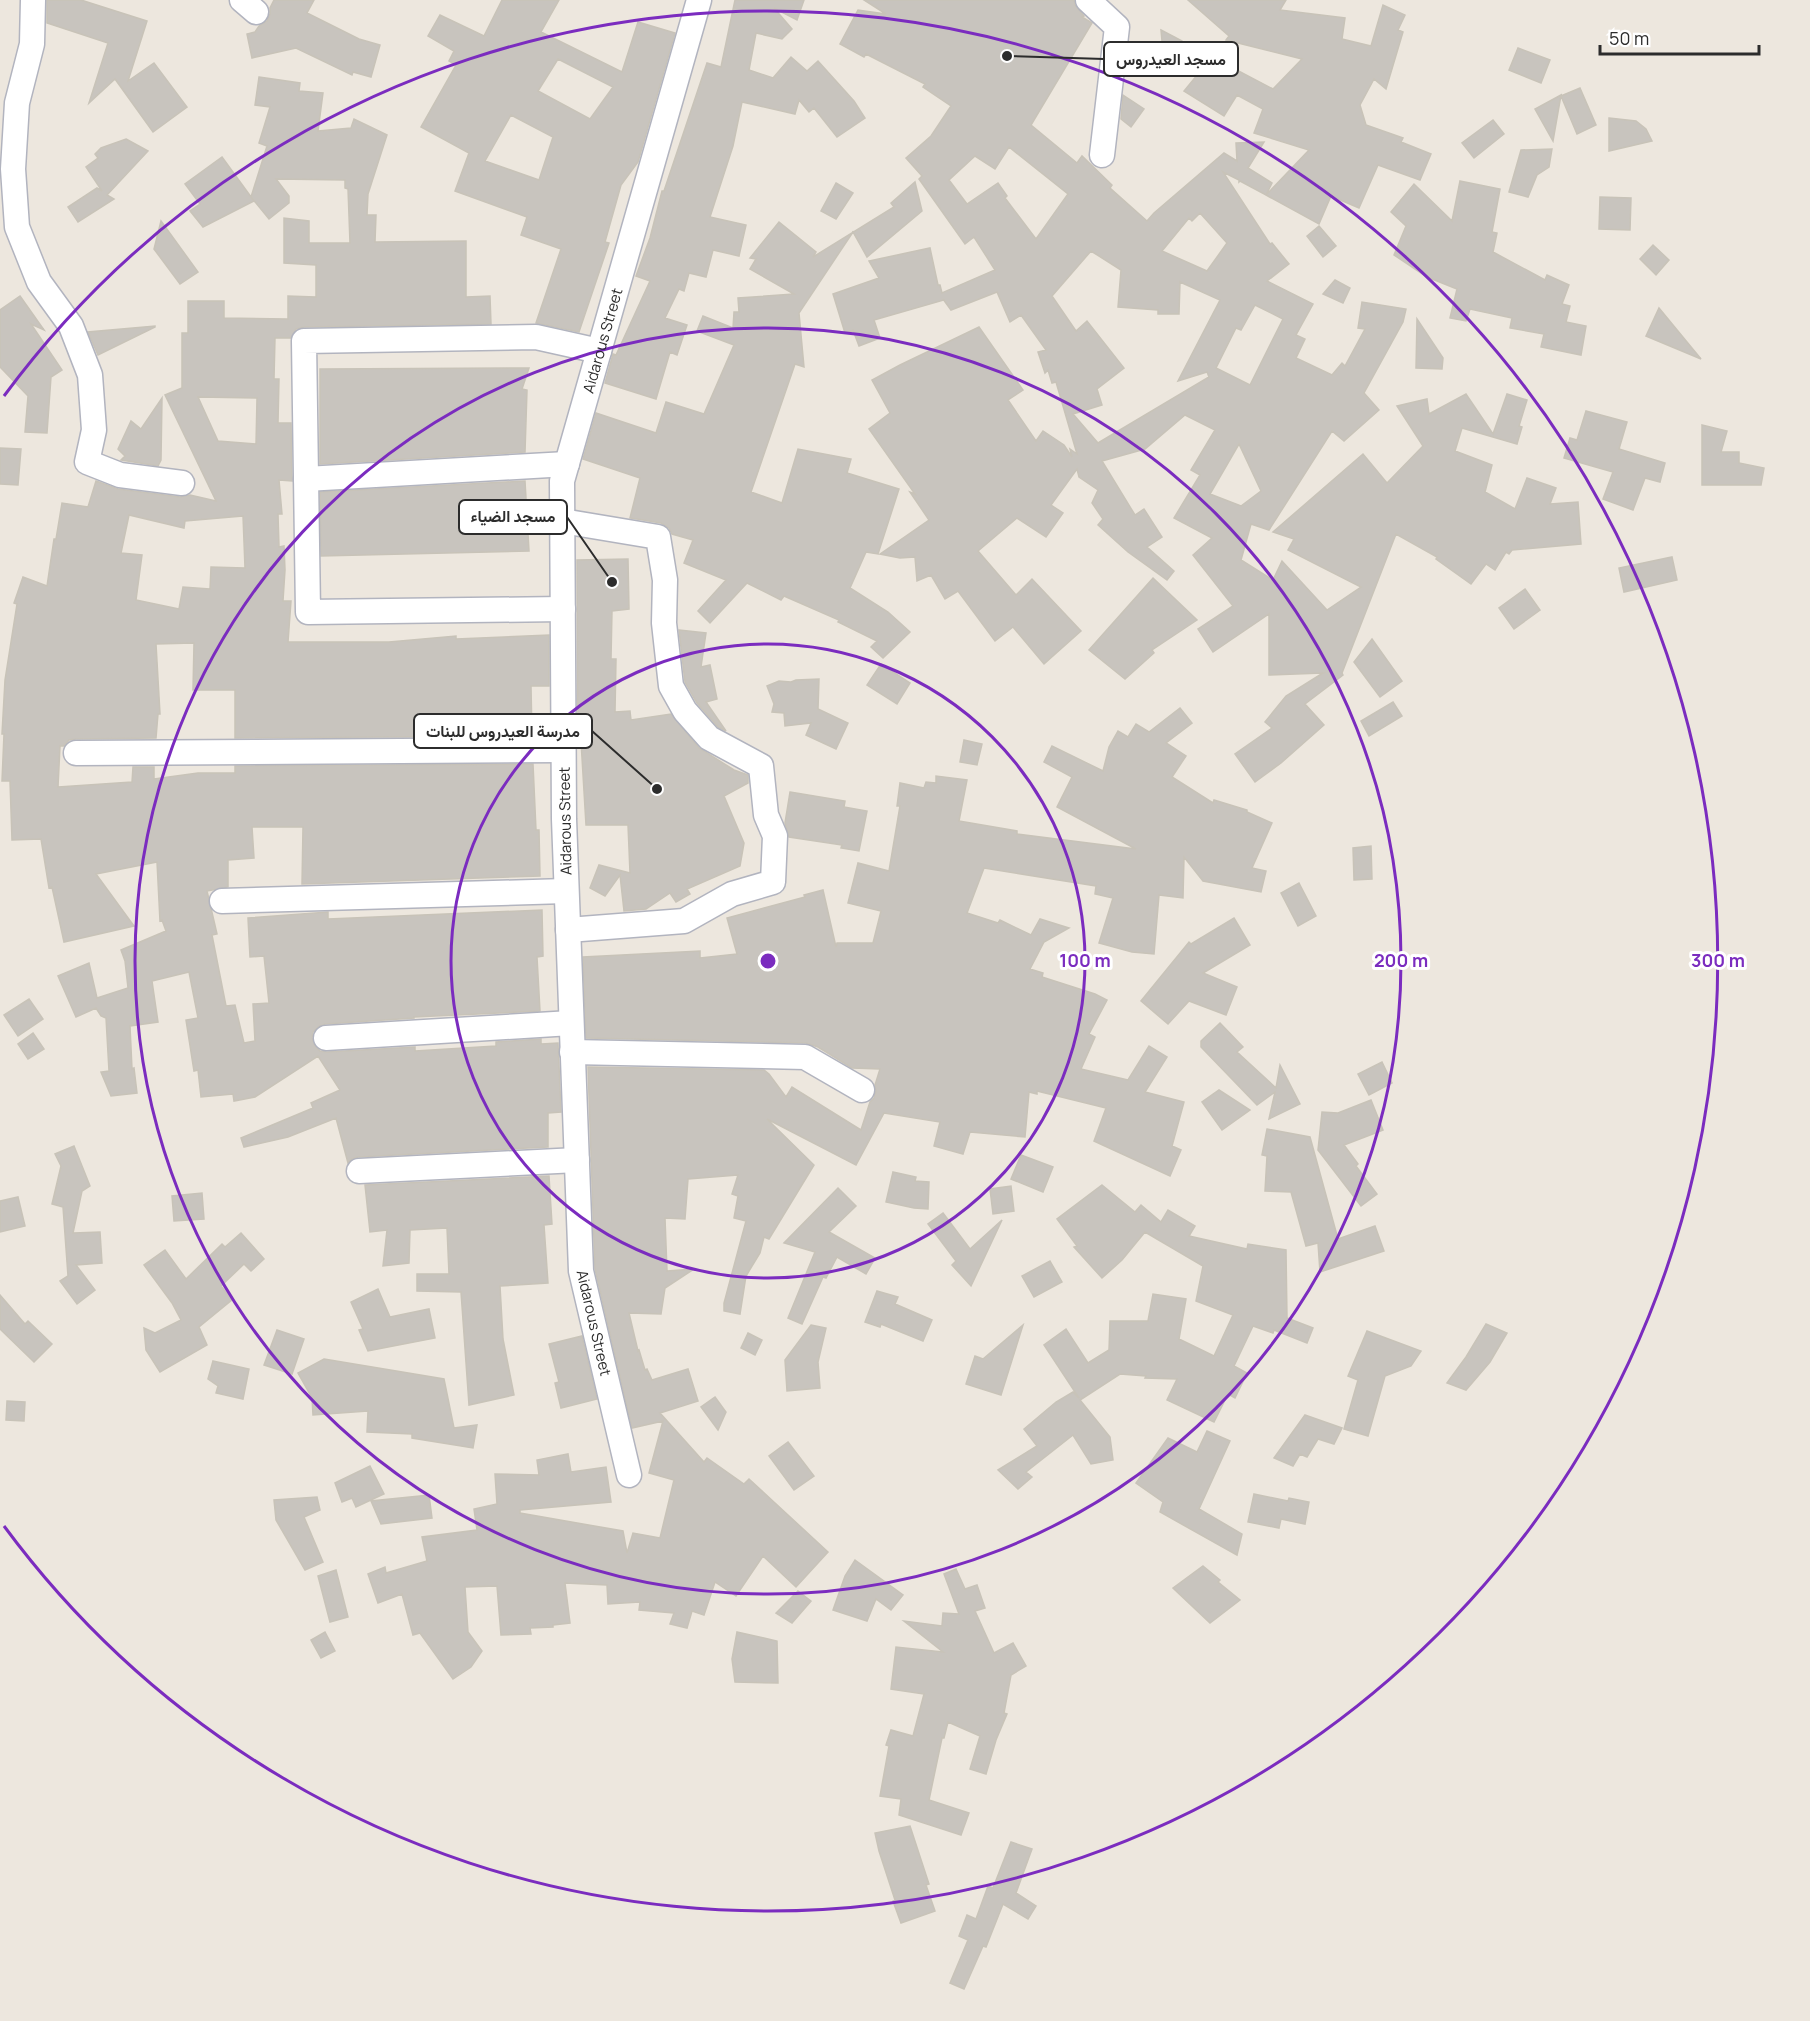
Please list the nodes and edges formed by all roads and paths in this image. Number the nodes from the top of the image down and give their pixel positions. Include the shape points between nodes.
1 (33, 0) edge
2 (699, 0) edge
3 (1088, 0) edge
4 (8, 104) edge
5 (1102, 155) dead end
6 (599, 351) junction
7 (567, 464) junction
8 (306, 479) junction
9 (182, 483) dead end
10 (562, 521) junction
11 (563, 609) junction
12 (563, 750) junction
13 (76, 753) dead end
14 (566, 891) junction
15 (222, 902) dead end
16 (568, 930) junction
17 (571, 1023) junction
18 (326, 1038) dead end
19 (572, 1052) junction
20 (862, 1089) dead end
21 (577, 1160) junction
22 (358, 1172) dead end
23 (629, 1475) dead end

1 - 4 street via 32,44
2 - 6 street, Aidarous Street
3 - 5 street via 1117,27
4 - 9 street via 17,227 39,282 71,326 90,375 94,430 87,462 120,476
6 - 7 street, Aidarous Street
6 - 8 street via 536,337 304,341
7 - 8 street
7 - 10 street, Aidarous Street via 562,481
8 - 11 street via 308,612
10 - 11 street, Aidarous Street
10 - 16 street via 658,537 665,580 664,623 671,686 685,711 710,738 760,766 766,815 776,836 774,882 732,894 684,921
11 - 12 street, Aidarous Street
12 - 13 street
12 - 14 street, Aidarous Street
14 - 15 street
14 - 16 street, Aidarous Street
16 - 17 street, Aidarous Street
17 - 18 street
17 - 19 street, Aidarous Street
19 - 20 street via 805,1057
19 - 21 street, Aidarous Street
21 - 22 street
21 - 23 street, Aidarous Street via 581,1271

